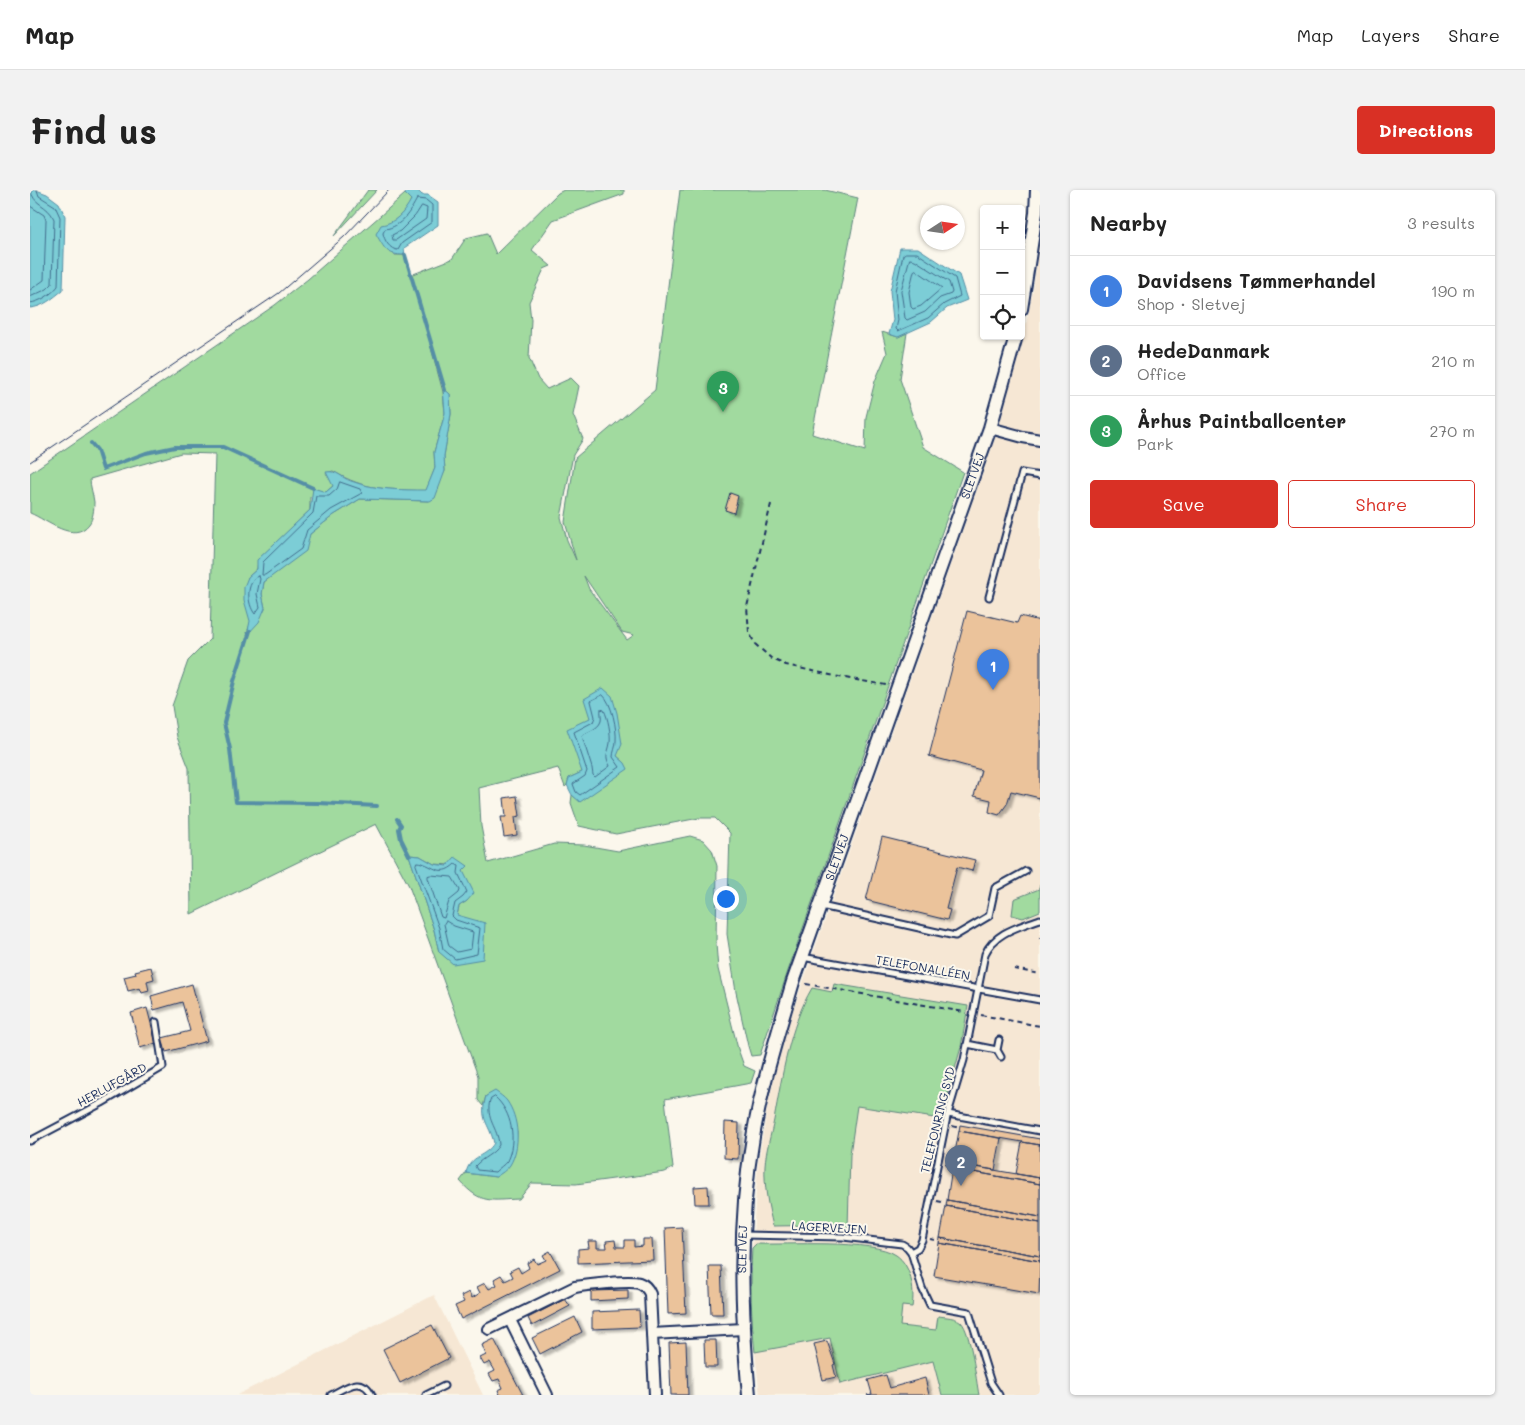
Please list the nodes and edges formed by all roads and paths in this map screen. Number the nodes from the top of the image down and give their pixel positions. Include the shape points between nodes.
1 (1037, 190) edge
2 (1038, 213) edge
3 (1024, 295) edge
4 (1015, 340) edge
5 (990, 428) junction
6 (1040, 440) edge
7 (1040, 476) edge
8 (771, 504) dead end
9 (989, 597) dead end
10 (898, 688) junction
11 (1026, 871) dead end
12 (820, 906) junction
13 (1040, 919) edge
14 (802, 957) junction
15 (1014, 969) dead end
16 (1040, 974) edge
17 (793, 982) junction
18 (978, 988) junction
19 (1040, 1000) edge
20 (972, 1014) junction
21 (156, 1022) dead end
22 (1040, 1026) edge
23 (998, 1040) dead end
24 (967, 1044) junction
25 (997, 1050) junction
26 (1001, 1057) dead end
27 (948, 1114) junction
28 (1040, 1131) edge
29 (30, 1140) edge
30 (743, 1235) junction
31 (911, 1252) junction
32 (510, 1320) junction
33 (489, 1329) dead end
34 (743, 1329) junction
35 (652, 1334) junction
36 (444, 1386) dead end
37 (331, 1395) edge
38 (372, 1395) edge
39 (426, 1395) edge
40 (547, 1395) edge
41 (655, 1395) edge
42 (749, 1395) edge
43 (999, 1395) edge

1 - 2 street
2 - 3 street
4 - 5 street, SLETVEJ
5 - 6 street
5 - 10 street, SLETVEJ
7 - 9 lane via 1022,473
8 - 10 path via 747,607 748,632 755,644 772,659 786,665
10 - 12 street, SLETVEJ
11 - 12 lane via 995,888 989,916 955,936
12 - 14 street, SLETVEJ
13 - 18 lane, TELEFONRING SYD via 994,941 985,954
14 - 17 street, SLETVEJ
14 - 18 lane, TELEFONALLÉEN
15 - 16 path
17 - 20 path
17 - 30 street, SLETVEJ via 759,1103 749,1162
18 - 19 lane, TELEFONALLÉEN
18 - 20 lane, TELEFONRING SYD
20 - 22 path
20 - 24 lane, TELEFONRING SYD
21 - 29 lane, HERLUFGÅRD via 163,1067
23 - 25 lane
24 - 25 lane
24 - 27 lane, TELEFONRING SYD
25 - 26 lane
27 - 28 lane
27 - 31 lane, TELEFONRING SYD via 922,1240
30 - 31 lane, LAGERVEJEN via 843,1237 902,1244
30 - 34 street, SLETVEJ
31 - 43 lane via 930,1305 969,1312 991,1383
32 - 33 street
32 - 35 street via 575,1287 638,1283 650,1294
32 - 40 street
34 - 35 street
34 - 42 street, SLETVEJ
35 - 41 street
36 - 39 lane
37 - 38 lane via 361,1383

